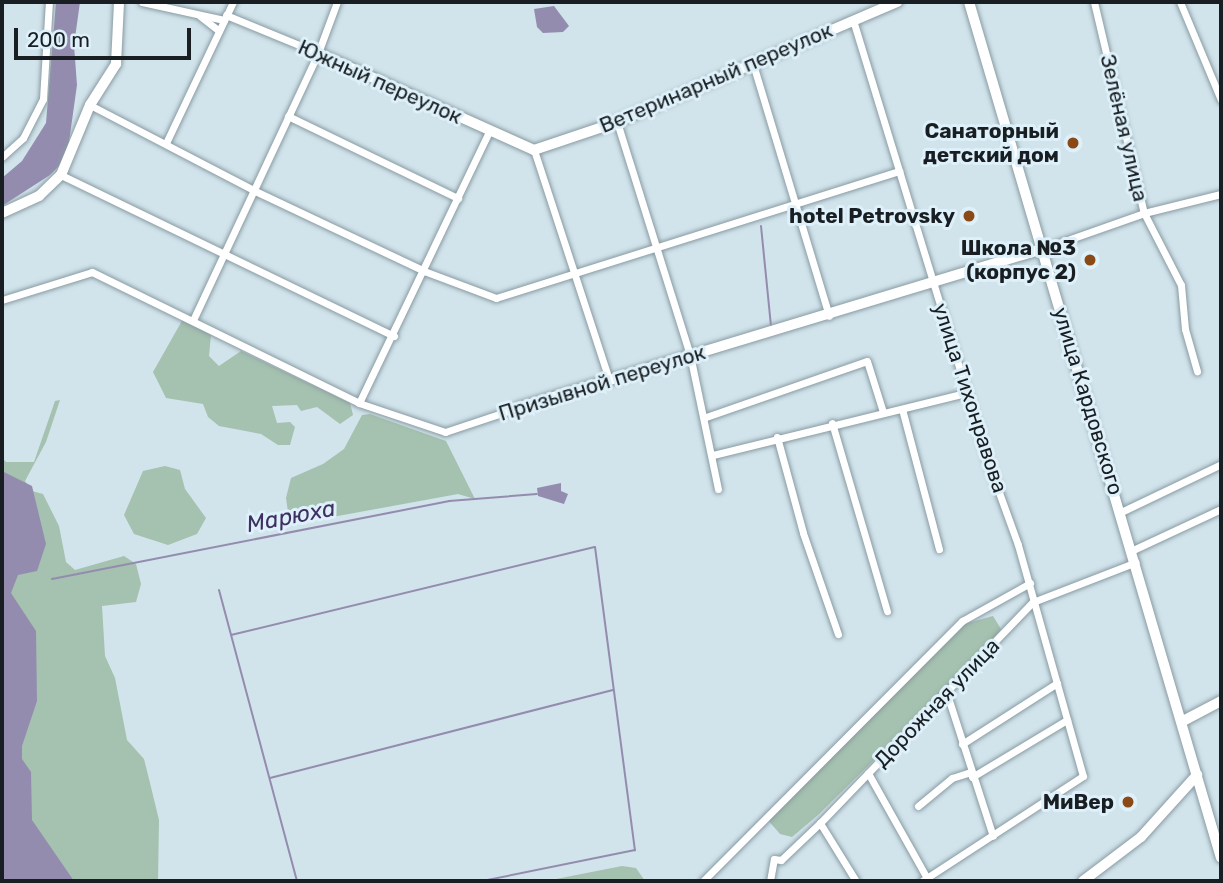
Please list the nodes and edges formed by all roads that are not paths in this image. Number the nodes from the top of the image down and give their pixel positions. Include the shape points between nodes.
1 (49, 2) edge
2 (119, 2) edge
3 (142, 2) edge
4 (233, 2) edge
5 (337, 2) edge
6 (897, 2) edge
7 (969, 2) edge
8 (1094, 2) edge
9 (1180, 2) edge
10 (197, 13) junction
11 (225, 18) junction
12 (853, 20) junction
13 (219, 31) junction
14 (318, 53) junction
15 (753, 64) junction
16 (1221, 100) edge
17 (90, 105) junction
18 (288, 116) junction
19 (617, 122) junction
20 (489, 132) junction
21 (166, 143) junction
22 (534, 150) junction
23 (2, 157) edge
24 (900, 171) junction
25 (61, 175) junction
26 (253, 190) junction
27 (1221, 194) edge
28 (458, 198) junction
29 (797, 202) junction
30 (2, 213) edge
31 (1144, 213) junction
32 (657, 248) junction
33 (1042, 249) junction
34 (225, 254) junction
35 (424, 271) junction
36 (575, 274) junction
37 (933, 284) junction
38 (2, 300) edge
39 (829, 316) junction
40 (193, 320) junction
41 (394, 336) junction
42 (690, 355) junction
43 (1197, 371) dead end
44 (609, 380) junction
45 (967, 393) junction
46 (359, 403) junction
47 (517, 408) joint
48 (901, 409) junction
49 (883, 412) junction
50 (706, 417) junction
51 (832, 423) junction
52 (777, 437) junction
53 (713, 455) junction
54 (1221, 464) edge
55 (718, 489) dead end
56 (1221, 509) edge
57 (1121, 512) junction
58 (939, 549) dead end
59 (1133, 550) junction
60 (1136, 562) junction
61 (1030, 583) junction
62 (1033, 602) junction
63 (887, 611) dead end
64 (838, 634) dead end
65 (1057, 683) junction
66 (947, 694) junction
67 (1221, 701) edge
68 (1067, 720) junction
69 (1183, 721) junction
70 (962, 744) junction
71 (868, 773) junction
72 (972, 774) junction
73 (1197, 775) junction
74 (918, 806) dead end
75 (820, 823) junction
76 (993, 836) junction
77 (1221, 858) edge
78 (925, 879) edge
79 (703, 881) edge
80 (770, 881) edge
81 (856, 881) edge
82 (1083, 881) edge

1 - 23 street via 43,99 23,138
2 - 17 street via 118,58
3 - 10 street, Южный переулок
4 - 11 street
5 - 14 street
6 - 12 street, Ветеринарный переулок
7 - 33 main road, улица Кардовского
8 - 31 street, Зелёная улица
9 - 16 street
10 - 11 street, Южный переулок
10 - 13 street
11 - 13 street
11 - 14 street, Южный переулок
12 - 15 street, Ветеринарный переулок
12 - 24 street, улица Тихонравова
13 - 21 street
14 - 18 street
14 - 20 street, Южный переулок
15 - 19 street, Ветеринарный переулок
15 - 29 street
17 - 21 street
17 - 25 street
18 - 26 street
18 - 28 street
19 - 22 street, Ветеринарный переулок
19 - 32 street
20 - 22 street, Южный переулок
20 - 28 street
21 - 26 street
22 - 36 street
24 - 29 street
24 - 37 street, улица Тихонравова
25 - 30 street via 39,196
25 - 34 street
26 - 34 street
26 - 35 street
27 - 31 street, Призывной переулок
28 - 35 street
29 - 32 street
29 - 39 street
31 - 33 street, Призывной переулок
31 - 43 street, Зелёная улица via 1181,285 1185,329
32 - 36 street
32 - 42 street
33 - 37 street, Призывной переулок
33 - 57 main road, улица Кардовского
34 - 40 street
34 - 41 street
35 - 36 street via 483,295 510,296
35 - 41 street
36 - 44 street
37 - 39 street, Призывной переулок
37 - 45 street, улица Тихонравова
38 - 40 street, Призывной переулок via 92,272
39 - 42 street, Призывной переулок
40 - 46 street, Призывной переулок
41 - 46 street
42 - 44 street, Призывной переулок
42 - 50 street
44 - 47 street, Призывной переулок
45 - 48 street
45 - 61 street, улица Тихонравова
46 - 47 street, Призывной переулок via 446,432
48 - 49 street
48 - 58 street
49 - 50 street via 867,361
49 - 51 street
50 - 53 street
51 - 52 street
51 - 63 street
52 - 53 street
52 - 64 street via 803,533
53 - 55 street
54 - 57 street
56 - 59 street
57 - 59 main road, улица Кардовского
59 - 60 main road, улица Кардовского
60 - 62 street, Дорожная улица
60 - 69 main road, улица Кардовского
61 - 62 street, улица Тихонравова
61 - 79 street via 962,621
62 - 65 street, улица Тихонравова
62 - 66 street, Дорожная улица
65 - 68 street, улица Тихонравова
65 - 70 street
66 - 70 street
66 - 71 street, Дорожная улица
67 - 69 street
68 - 72 street
68 - 76 street, улица Тихонравова via 1083,776
69 - 73 main road, улица Кардовского
70 - 72 street
71 - 75 street, Дорожная улица
71 - 78 street
72 - 74 street via 952,778
72 - 76 street
73 - 77 main road, улица Кардовского
73 - 82 street via 1141,837
75 - 80 street, Дорожная улица via 781,860 774,859
75 - 81 street
76 - 78 street

